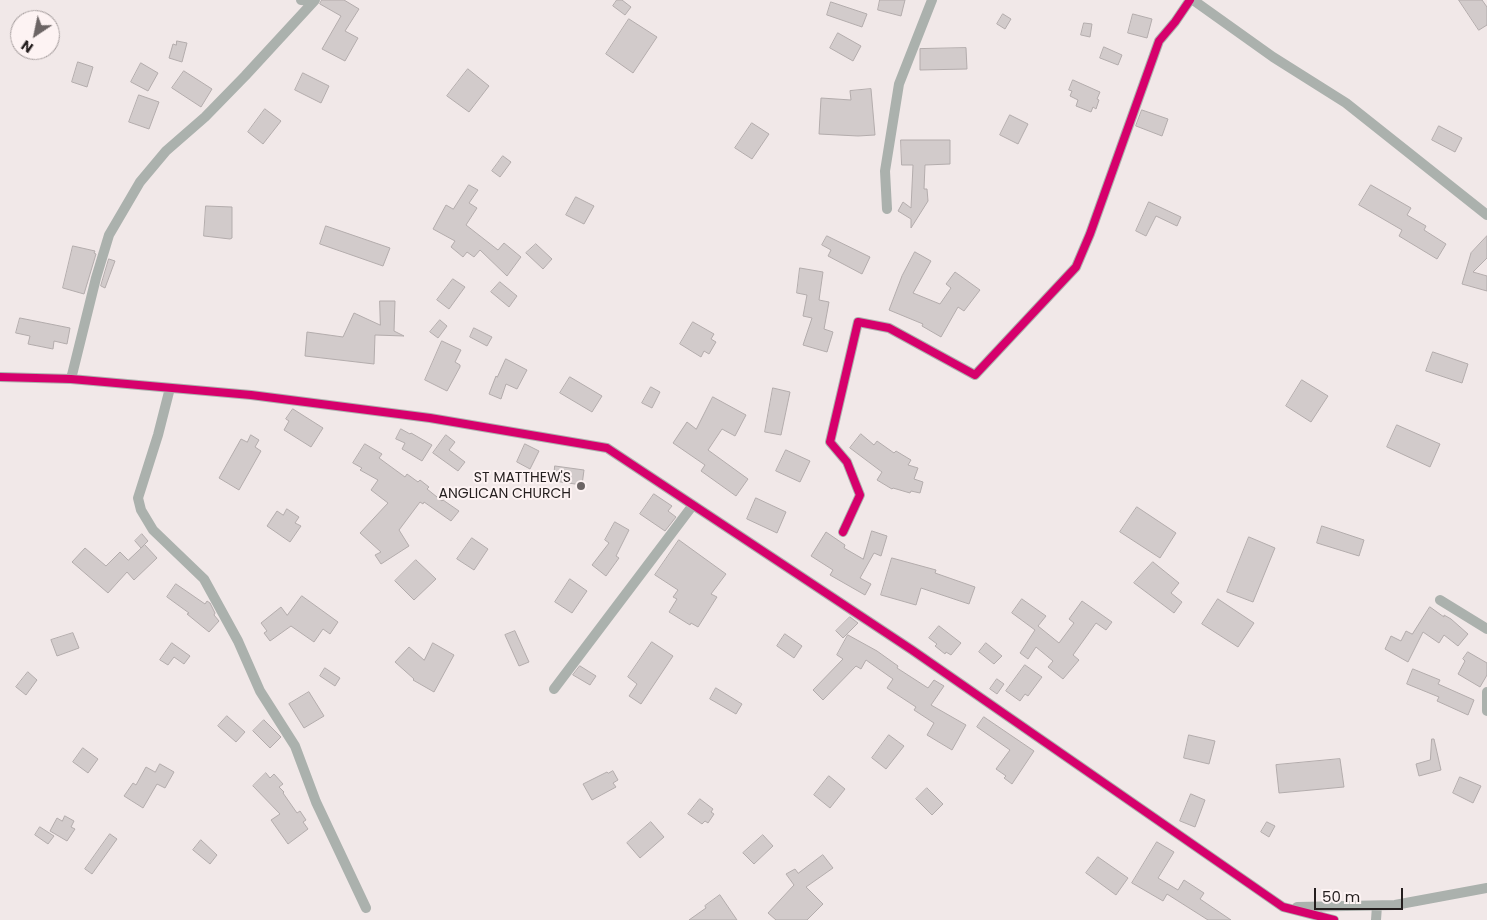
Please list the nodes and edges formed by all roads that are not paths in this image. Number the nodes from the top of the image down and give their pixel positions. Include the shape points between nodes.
1 (301, 0) edge
2 (932, 0) edge
3 (1192, 0) edge
4 (314, 1) edge
5 (887, 209) dead end
6 (1487, 215) edge
7 (0, 377) edge
8 (71, 378) junction
9 (170, 388) junction
10 (693, 504) junction
11 (843, 532) dead end
12 (1440, 600) dead end
13 (1487, 629) edge
14 (554, 689) dead end
15 (1487, 692) edge
16 (1487, 711) edge
17 (1487, 888) edge
18 (1377, 906) junction
19 (1283, 907) junction
20 (366, 908) dead end
21 (1334, 920) edge
22 (1376, 920) edge

1 - 4 street
2 - 5 street via 899,84 885,171
3 - 6 street via 1346,103
3 - 11 street via 1159,41 1076,267 975,375 889,328 858,322 830,442 848,462 860,495
4 - 8 street via 205,118 166,151 140,182 109,235
7 - 8 street
8 - 9 street
9 - 10 street via 430,418 607,448
9 - 20 street via 138,498 141,510 153,530 204,579 238,640 260,691 295,746 316,802
10 - 14 street
10 - 19 street via 912,650
12 - 13 street
15 - 16 street
17 - 18 street
18 - 19 street
18 - 22 street
19 - 21 street

